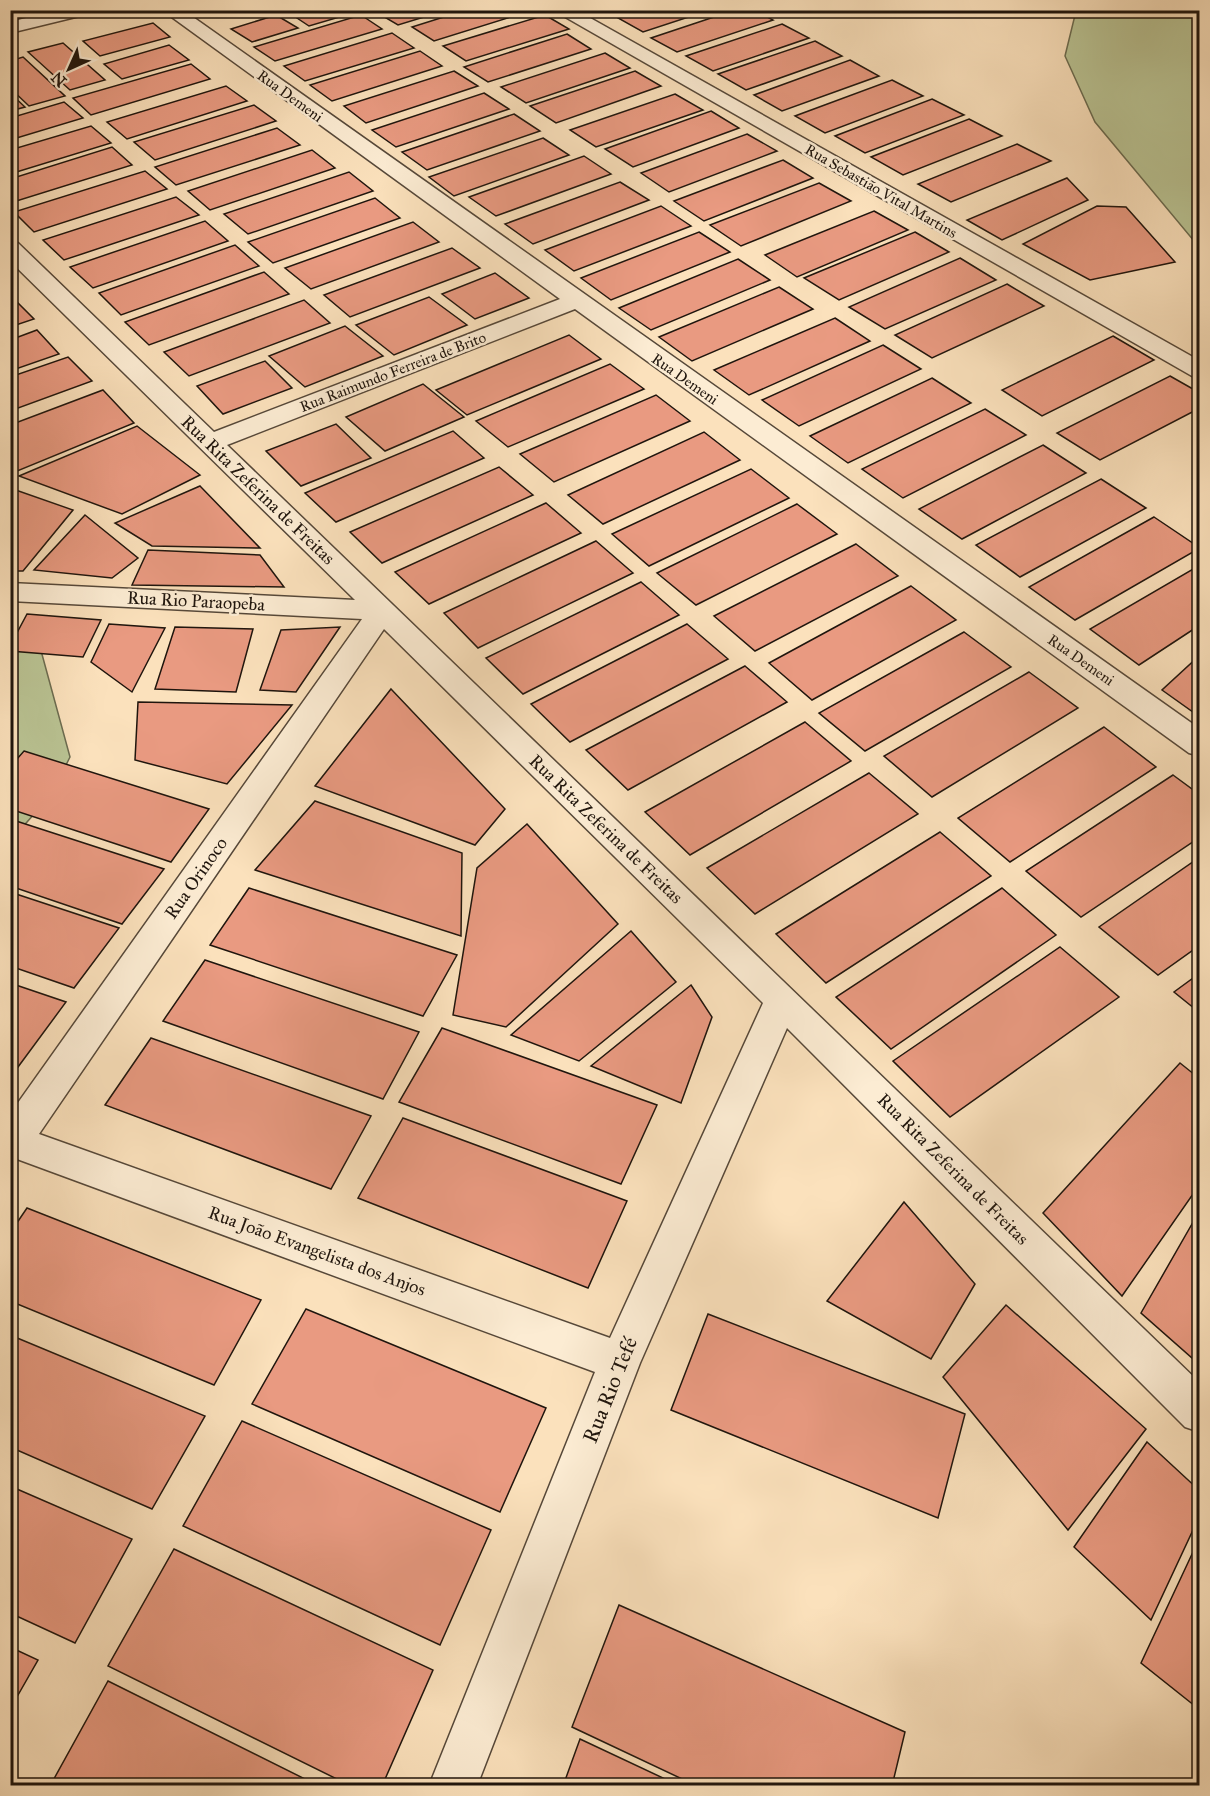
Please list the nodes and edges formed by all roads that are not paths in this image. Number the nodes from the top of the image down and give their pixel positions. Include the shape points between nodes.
1 (82, 10) edge
2 (171, 10) edge
3 (562, 10) edge
4 (10, 28) edge
5 (10, 248) edge
6 (576, 301) junction
7 (1200, 372) edge
8 (210, 443) junction
9 (10, 592) edge
10 (382, 611) junction
11 (1200, 745) edge
12 (782, 1000) junction
13 (12, 1143) edge
14 (620, 1361) junction
15 (1200, 1412) edge
16 (453, 1785) edge

1 - 4 street
2 - 6 street, Rua Demeni
3 - 7 street, Rua Sebastião Vital Martins
5 - 8 street, Rua Rita Zeferina de Freitas
6 - 8 street, Rua Raimundo Ferreira de Brito
6 - 11 street, Rua Demeni
8 - 10 street, Rua Rita Zeferina de Freitas
9 - 10 street, Rua Rio Paraopeba
10 - 12 street, Rua Rita Zeferina de Freitas
10 - 13 street, Rua Orinoco
12 - 14 street, Rua Rio Tefé
12 - 15 street, Rua Rita Zeferina de Freitas
13 - 14 street, Rua João Evangelista dos Anjos
14 - 16 street, Rua Rio Tefé

